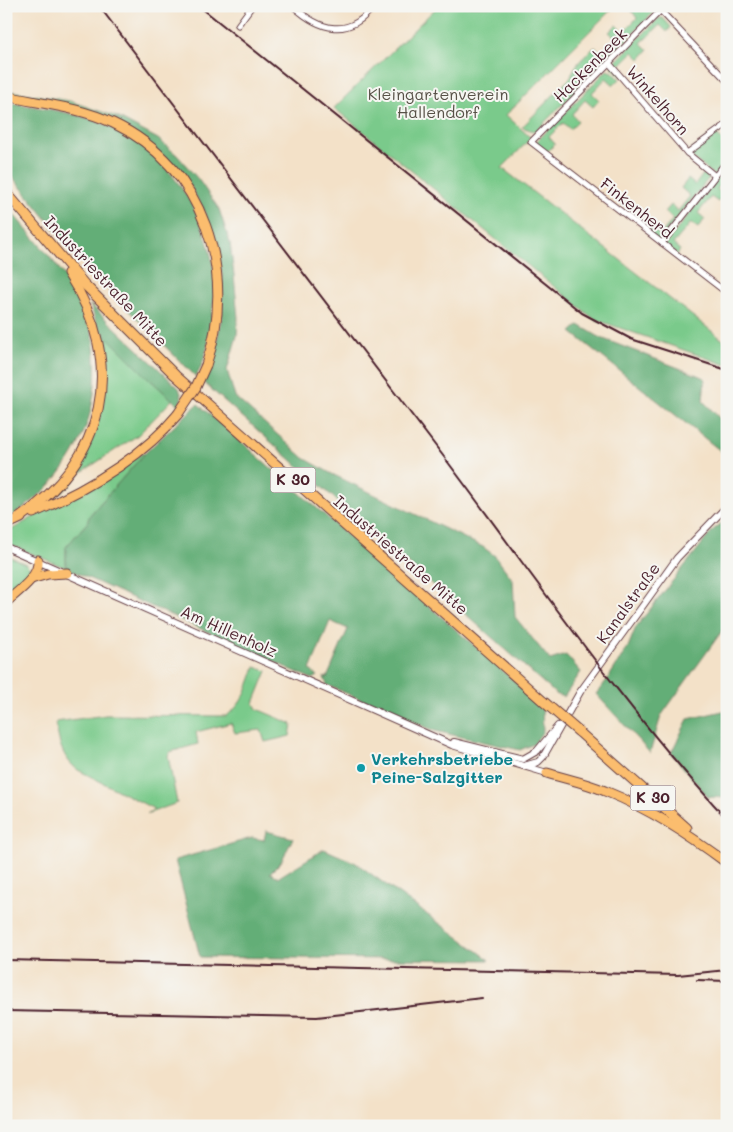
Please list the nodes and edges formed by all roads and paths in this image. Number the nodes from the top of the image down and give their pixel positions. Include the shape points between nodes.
1 (252, 6) edge
2 (293, 6) edge
3 (374, 6) edge
4 (665, 6) edge
5 (661, 11) junction
6 (238, 25) dead end
7 (609, 63) junction
8 (727, 81) edge
9 (6, 96) edge
10 (727, 124) edge
11 (531, 142) joint
12 (687, 153) junction
13 (727, 161) edge
14 (715, 176) junction
15 (6, 192) edge
16 (662, 243) junction
17 (52, 247) junction
18 (727, 293) edge
19 (727, 506) edge
20 (16, 520) junction
21 (6, 525) edge
22 (6, 546) edge
23 (38, 560) junction
24 (67, 573) junction
25 (31, 579) junction
26 (6, 602) edge
27 (560, 724) junction
28 (442, 739) junction
29 (537, 751) junction
30 (538, 762) junction
31 (522, 766) junction
32 (547, 773) junction
33 (727, 863) edge

1 - 6 street
2 - 3 street via 316,23 337,28 358,22
4 - 5 street, Hackenbeek
5 - 7 street, Hackenbeek
5 - 8 street
7 - 11 street, Hackenbeek
7 - 12 street, Winkelhorn
9 - 20 main road, bridge via 70,108 114,123 151,147 184,183 205,221 217,264 218,315 206,365 178,414 149,445 110,472
10 - 12 street
11 - 16 street, Finkenherd
12 - 14 street, Winkelhorn
13 - 14 street
14 - 16 street
15 - 17 main road, Industriestraße Mitte / K 30
16 - 18 street, Finkenherd
17 - 20 main road via 78,288 95,325 102,365 100,400 87,441 72,469 40,502
17 - 33 main road, Industriestraße Mitte / K 30, bridge via 175,375
19 - 27 street, Kanalstraße via 678,558
20 - 21 main road
22 - 23 street, Am Hillenholz
23 - 24 street, Am Hillenholz
23 - 25 main road
24 - 25 main road
24 - 28 street, Am Hillenholz
25 - 26 main road
27 - 29 street, Kanalstraße
27 - 30 street, Kanalstraße via 548,750
28 - 29 street, Am Hillenholz via 518,759
28 - 31 street, Am Hillenholz
29 - 30 street
30 - 31 street
30 - 32 street
31 - 32 street, Am Hillenholz
32 - 33 main road via 604,790 647,810 679,828

